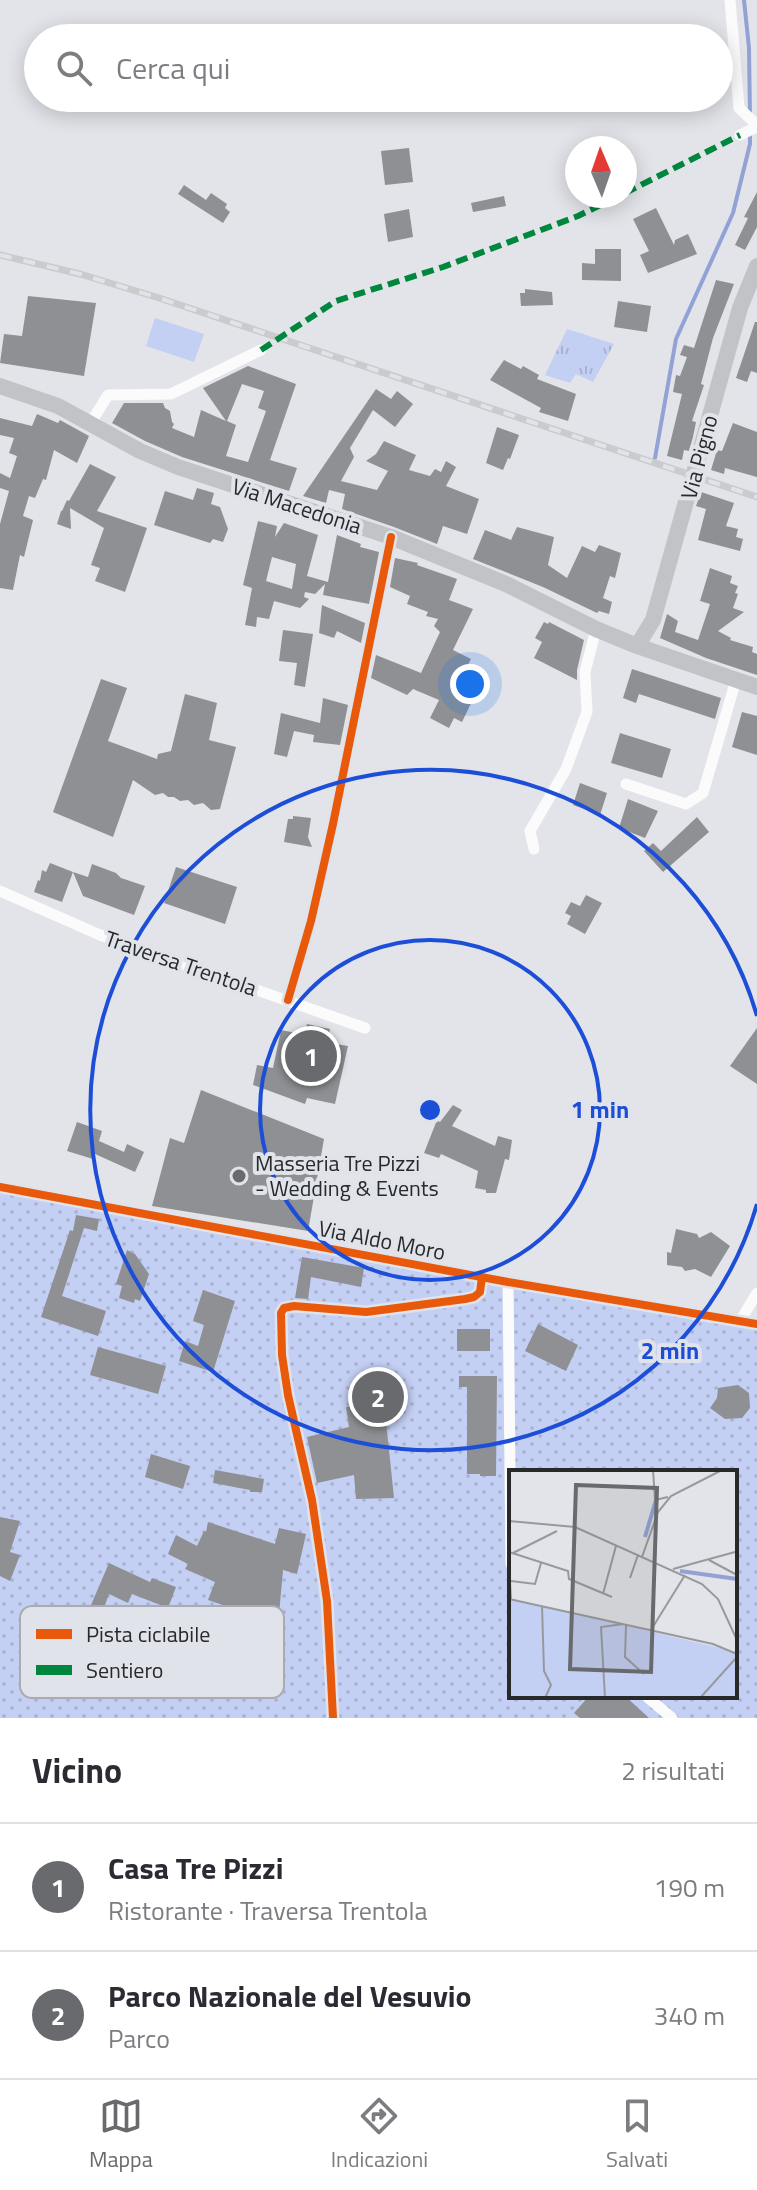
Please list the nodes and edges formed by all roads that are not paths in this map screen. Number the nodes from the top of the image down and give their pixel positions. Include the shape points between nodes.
1 (730, 0) edge
2 (732, 24) edge
3 (733, 36) edge
4 (757, 126) edge
5 (740, 135) dead end
6 (757, 266) edge
7 (261, 350) dead end
8 (0, 386) edge
9 (90, 424) junction
10 (391, 537) junction
11 (596, 629) junction
12 (637, 646) junction
13 (736, 680) junction
14 (757, 687) edge
15 (626, 784) dead end
16 (534, 849) dead end
17 (0, 891) edge
18 (288, 1000) junction
19 (365, 1028) dead end
20 (0, 1187) edge
21 (482, 1277) junction
22 (508, 1282) junction
23 (757, 1293) edge
24 (740, 1321) junction
25 (757, 1324) edge
26 (510, 1470) edge
27 (648, 1698) edge
28 (333, 1718) edge
29 (672, 1718) edge

1 - 2 street
3 - 4 street via 739,108
4 - 5 street
6 - 12 main road, Via Pigno via 740,308 653,620
7 - 9 street via 171,394 108,395
8 - 9 main road, Via Macedonia via 58,406
9 - 10 main road, Via Macedonia via 178,467
10 - 11 main road, Via Macedonia via 506,584
10 - 18 street via 327,852
11 - 12 main road, Via Macedonia
11 - 16 street via 585,672 587,712 566,769 530,831
12 - 13 main road, Via Macedonia
13 - 14 main road, Via Macedonia
13 - 15 street via 703,793 686,804
17 - 18 street, Traversa Trentola via 100,935
18 - 19 street, Traversa Trentola
20 - 21 street, Via Aldo Moro
21 - 22 street, Via Aldo Moro
21 - 28 street via 480,1292 465,1299 366,1312 294,1306 281,1313 288,1395 312,1500 327,1601
22 - 24 street, Via Aldo Moro
22 - 26 street
23 - 24 street
24 - 25 street, Via Aldo Moro
27 - 29 street

